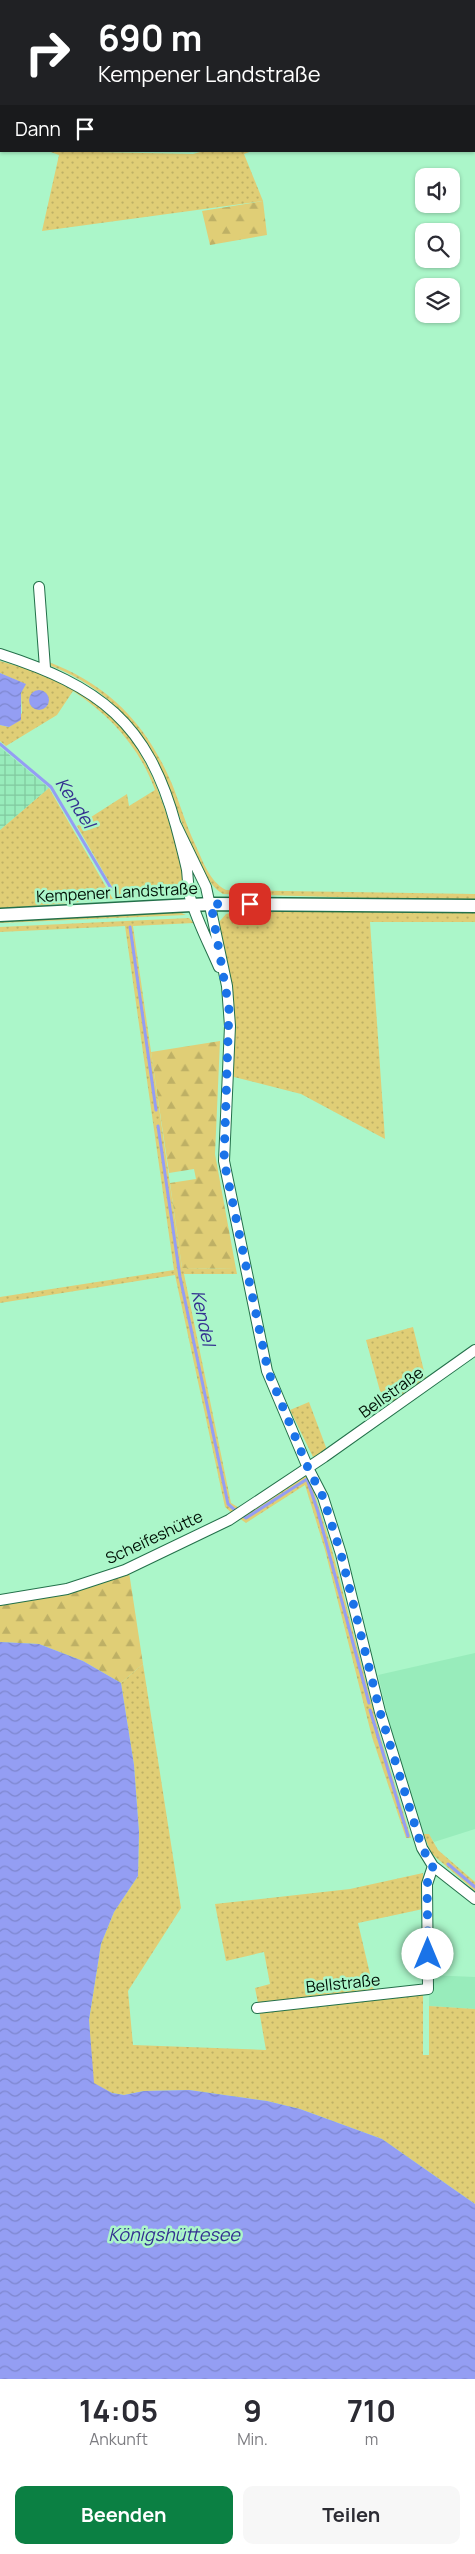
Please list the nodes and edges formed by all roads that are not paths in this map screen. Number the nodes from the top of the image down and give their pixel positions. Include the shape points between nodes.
1 (39, 587) dead end
2 (0, 654) edge
3 (45, 668) junction
4 (176, 825) junction
5 (193, 904) junction
6 (211, 904) junction
7 (475, 906) edge
8 (0, 915) edge
9 (227, 986) junction
10 (475, 1350) edge
11 (308, 1468) junction
12 (0, 1600) edge
13 (433, 1866) junction
14 (475, 1899) edge
15 (257, 2008) dead end

1 - 3 street
2 - 3 street
3 - 4 street via 88,691 122,718 153,762
4 - 5 street
4 - 6 street
5 - 6 street, Kempener Landstraße
5 - 8 street, Kempener Landstraße
5 - 9 street
6 - 7 street, Kempener Landstraße
6 - 9 street
9 - 11 street via 230,1026 224,1161 268,1371
10 - 11 street, Bellstraße
11 - 12 street, Scheifeshütte via 229,1520 125,1570 68,1589
11 - 13 street via 325,1505 341,1554 380,1712 422,1848
13 - 14 street
13 - 15 street, Bellstraße via 427,1884 428,1989

